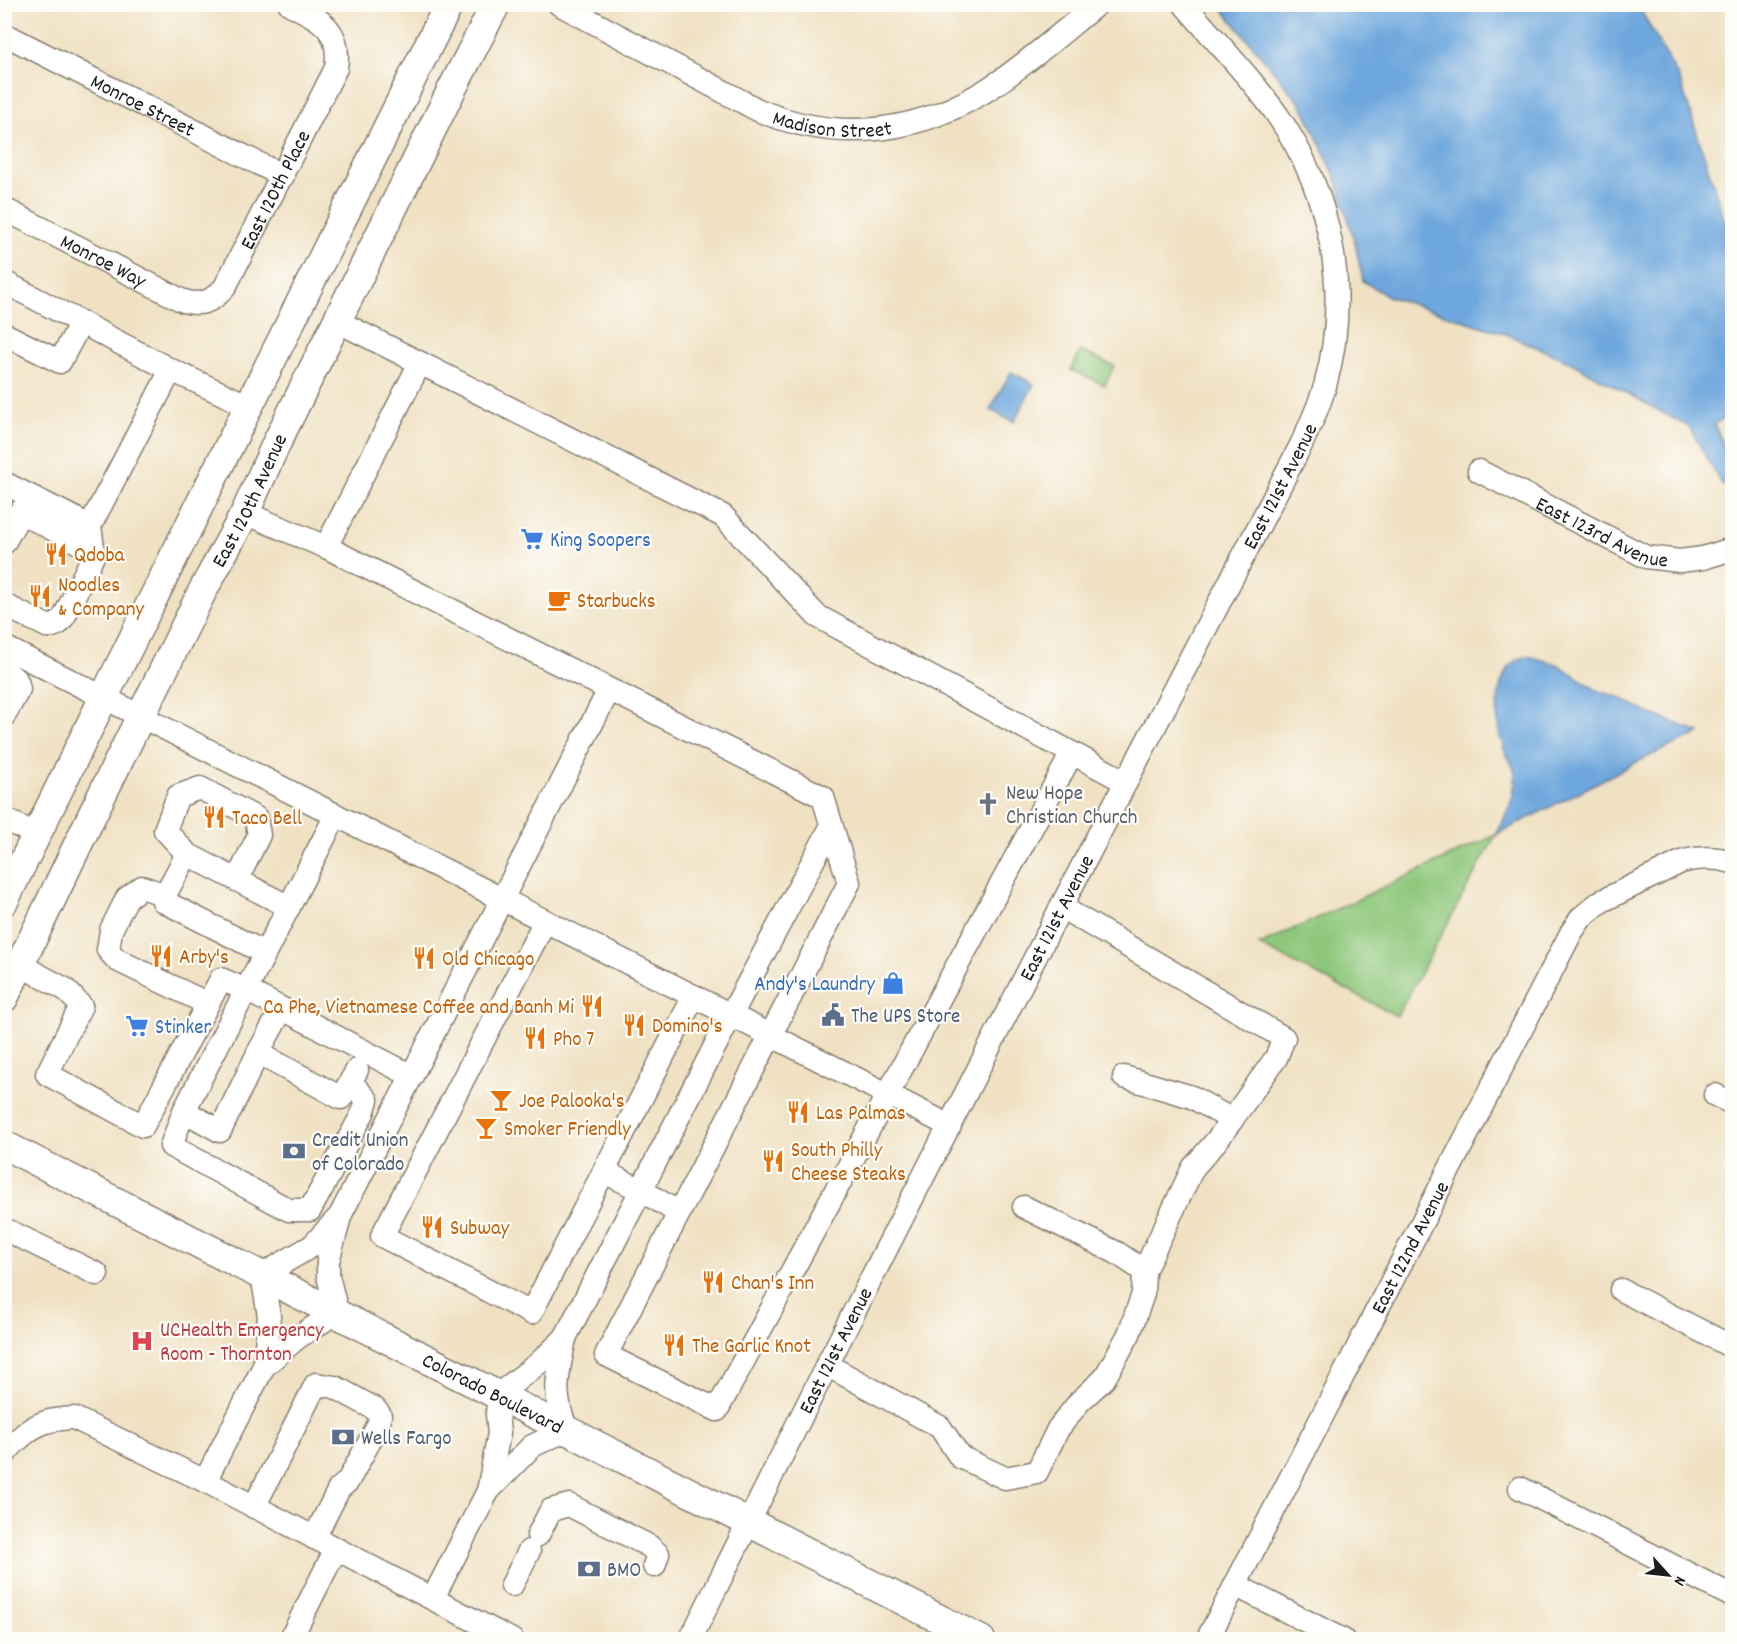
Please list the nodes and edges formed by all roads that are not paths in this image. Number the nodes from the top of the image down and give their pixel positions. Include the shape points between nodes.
1 (291, 4) edge
2 (448, 4) edge
3 (496, 4) edge
4 (559, 4) edge
5 (1097, 4) edge
6 (1184, 4) edge
7 (4, 34) edge
8 (282, 176) junction
9 (4, 210) edge
10 (4, 282) edge
11 (205, 303) joint
12 (337, 321) junction
13 (81, 322) junction
14 (4, 334) edge
15 (420, 363) junction
16 (171, 370) junction
17 (249, 406) junction
18 (1479, 471) dead end
19 (4, 483) edge
20 (25, 504) junction
21 (245, 513) junction
22 (90, 526) junction
23 (4, 543) edge
24 (326, 547) junction
25 (1732, 549) edge
26 (94, 554) junction
27 (4, 605) edge
28 (4, 647) edge
29 (4, 669) edge
30 (609, 690) junction
31 (104, 697) junction
32 (4, 716) edge
33 (142, 716) junction
34 (1071, 755) junction
35 (1126, 782) junction
36 (336, 815) junction
37 (4, 819) edge
38 (831, 827) junction
39 (37, 835) junction
40 (187, 854) junction
41 (1732, 862) edge
42 (237, 880) junction
43 (165, 896) junction
44 (502, 899) junction
45 (4, 901) edge
46 (289, 907) junction
47 (1061, 907) junction
48 (545, 921) junction
49 (265, 953) junction
50 (20, 965) junction
51 (246, 990) junction
52 (694, 996) junction
53 (4, 998) edge
54 (207, 1003) junction
55 (282, 1009) junction
56 (731, 1015) junction
57 (771, 1035) junction
58 (258, 1053) junction
59 (367, 1053) junction
60 (412, 1076) junction
61 (1125, 1077) dead end
62 (351, 1082) junction
63 (887, 1094) junction
64 (184, 1111) junction
65 (1232, 1120) junction
66 (950, 1126) junction
67 (4, 1145) edge
68 (604, 1172) junction
69 (641, 1190) junction
70 (1024, 1207) dead end
71 (679, 1212) junction
72 (341, 1214) junction
73 (4, 1229) edge
74 (1144, 1271) junction
75 (97, 1274) dead end
76 (262, 1275) junction
77 (1621, 1290) dead end
78 (337, 1312) junction
79 (565, 1338) junction
80 (1732, 1347) edge
81 (827, 1365) junction
82 (264, 1366) junction
83 (499, 1394) junction
84 (567, 1430) junction
85 (6, 1451) edge
86 (205, 1481) junction
87 (1521, 1488) dead end
88 (488, 1491) junction
89 (254, 1507) junction
90 (747, 1521) junction
91 (314, 1538) junction
92 (336, 1549) junction
93 (654, 1566) dead end
94 (512, 1585) dead end
95 (1235, 1585) junction
96 (1732, 1596) edge
97 (434, 1598) junction
98 (290, 1640) edge
99 (512, 1640) edge
100 (690, 1640) edge
101 (981, 1640) edge
102 (1207, 1640) edge
103 (1343, 1640) edge

1 - 8 street, East 120th Place via 318,19 331,32 338,48 336,68
2 - 17 main road, East 120th Avenue
3 - 12 main road, East 120th Avenue
4 - 5 street, Madison Street via 774,117 857,132 918,122 975,97
6 - 35 street, East 121st Avenue via 1278,116 1307,165 1328,224 1336,277 1337,322 1324,389 1301,445
7 - 8 street, Monroe Street
8 - 11 street, East 120th Place via 225,286
9 - 11 street, Monroe Way via 181,300
10 - 13 street
12 - 15 street
12 - 21 main road, East 120th Avenue
13 - 14 street via 60,362
13 - 16 street
15 - 24 street
15 - 34 street via 723,516 817,616
16 - 17 street
16 - 22 street
17 - 31 main road, East 120th Avenue
18 - 25 street, East 123rd Avenue via 1646,557 1680,561
19 - 20 street
20 - 22 street
20 - 23 street
20 - 26 street
21 - 24 street
21 - 33 main road, East 120th Avenue
22 - 26 street
24 - 30 street
26 - 27 street via 58,624 50,627
28 - 31 street
29 - 32 street via 19,688
30 - 38 street via 823,797
30 - 44 street
31 - 33 street
31 - 39 main road, East 120th Avenue
33 - 36 street
33 - 50 main road, East 120th Avenue
34 - 35 street
34 - 63 street
35 - 47 street, East 121st Avenue
36 - 44 street
36 - 46 street
37 - 39 street
38 - 56 street
38 - 57 street via 849,883
39 - 45 main road, East 120th Avenue
40 - 42 street
40 - 42 street via 165,830 178,796 200,788 256,819 260,836
40 - 43 street
41 - 95 street, East 122nd Avenue via 1718,858 1681,862 1600,902 1581,918
42 - 46 street
43 - 49 street via 163,901
43 - 54 street via 142,887 127,898 111,930 108,950 117,960
44 - 48 street
44 - 60 street
46 - 49 street
47 - 65 street via 1284,1038 1276,1058
47 - 66 street, East 121st Avenue
48 - 52 street
48 - 68 street via 382,1236 531,1313
49 - 51 street
50 - 53 main road, East 120th Avenue
50 - 54 street via 65,989 81,1006 47,1074 143,1126
51 - 54 street via 221,979
51 - 55 street
51 - 64 street
52 - 56 street
52 - 68 street
55 - 58 street
55 - 59 street
56 - 57 street
56 - 69 street
57 - 63 street
57 - 71 street
58 - 62 street via 341,1098
58 - 64 street via 220,1131
59 - 60 street
59 - 62 street
60 - 72 street
61 - 65 street via 1192,1097
62 - 64 street via 367,1100 363,1113 310,1210 288,1210 171,1146
63 - 66 street
63 - 71 street via 717,1410 606,1355
65 - 74 street via 1193,1168
66 - 81 street, East 121st Avenue
67 - 76 main road, Colorado Boulevard
68 - 69 street
69 - 71 street
69 - 79 street
70 - 74 street via 1117,1253
72 - 76 street via 312,1246
72 - 78 street via 328,1269
73 - 75 street
74 - 81 street via 1143,1294 1129,1334 1104,1379 1058,1429 1037,1472 1005,1478 960,1457 940,1426
76 - 78 main road, Colorado Boulevard
76 - 82 street via 269,1316
77 - 80 street
78 - 82 street via 291,1342
78 - 83 main road, Colorado Boulevard
79 - 83 street
79 - 84 street via 556,1394
81 - 90 street, East 121st Avenue
82 - 86 street
83 - 84 main road, Colorado Boulevard
83 - 88 street via 499,1433
84 - 88 street via 532,1446
84 - 90 main road, Colorado Boulevard
85 - 86 street via 33,1426 74,1418
86 - 89 street
87 - 96 street
88 - 97 street
89 - 91 street
89 - 91 street via 316,1384 335,1388 375,1409 380,1415 379,1424
90 - 100 street, East 121st Avenue
90 - 101 main road, Colorado Boulevard
91 - 92 street
92 - 97 street
92 - 98 street
93 - 94 street via 658,1554 649,1546 569,1505 551,1510
95 - 102 street, East 122nd Avenue
95 - 103 street
97 - 99 street

